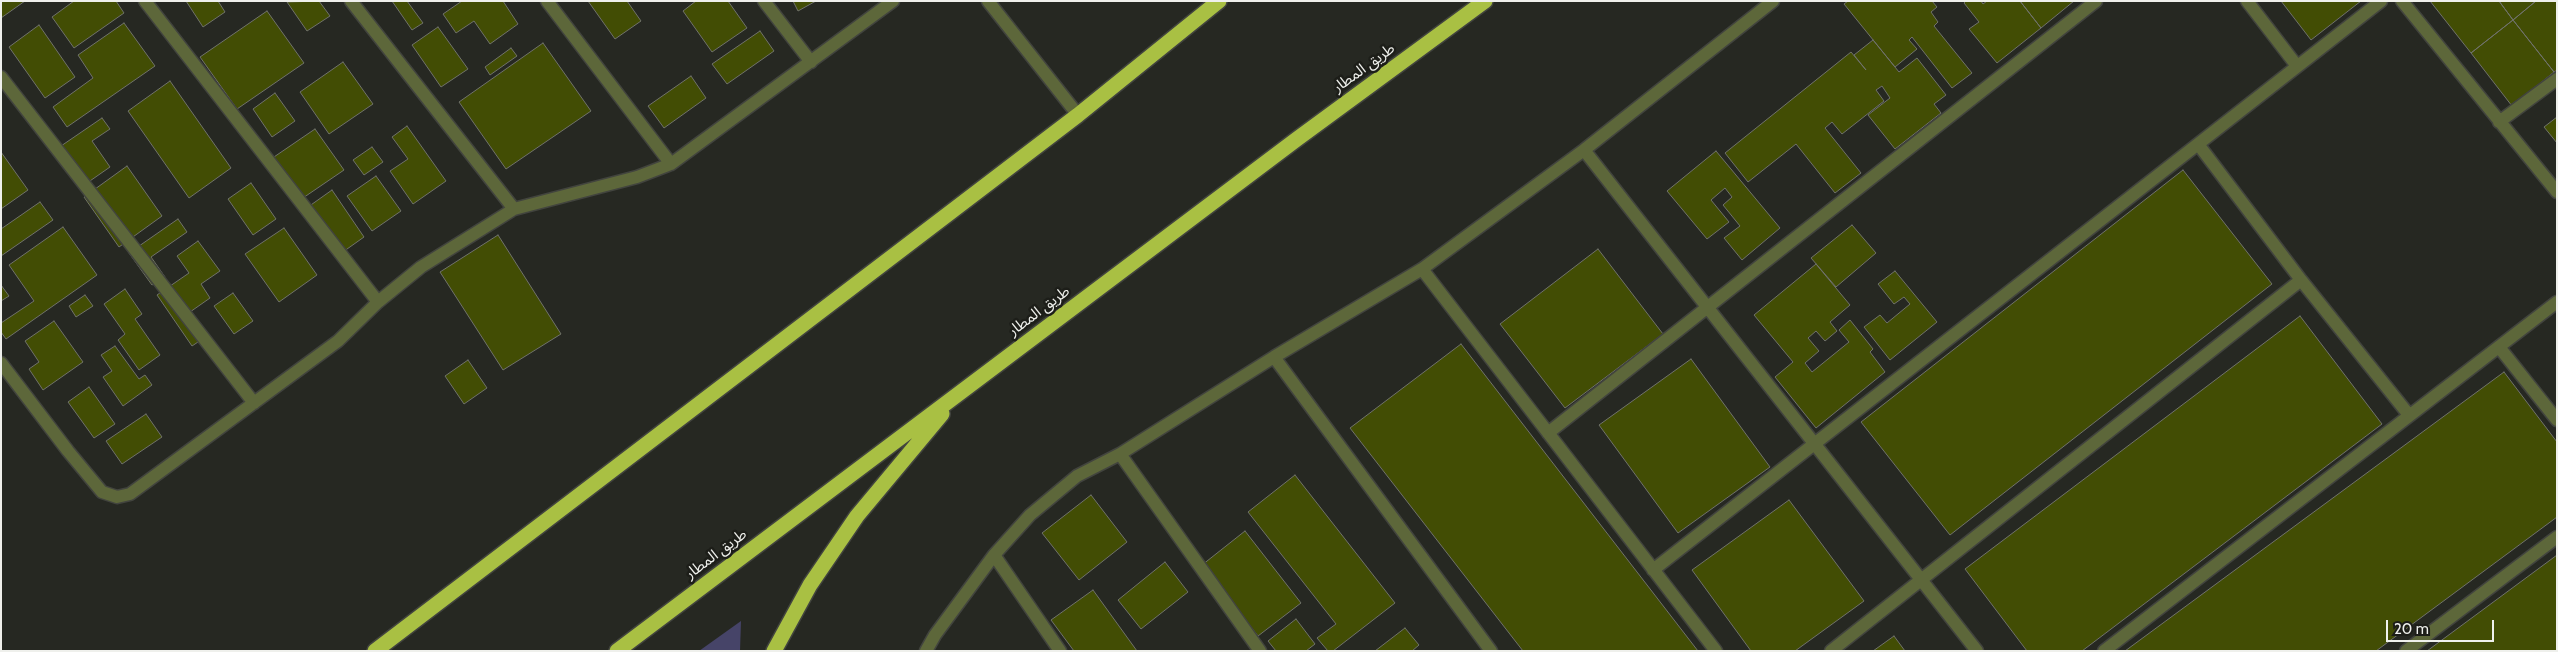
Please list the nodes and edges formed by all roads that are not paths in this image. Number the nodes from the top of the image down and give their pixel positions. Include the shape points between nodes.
1 (145, 1) edge
2 (351, 1) edge
3 (547, 1) edge
4 (764, 1) edge
5 (893, 1) edge
6 (988, 1) edge
7 (1219, 1) edge
8 (1485, 1) edge
9 (1772, 1) edge
10 (2096, 1) edge
11 (2247, 1) edge
12 (2380, 1) edge
13 (2402, 1) edge
14 (811, 62) junction
15 (2297, 66) junction
16 (1, 77) edge
17 (2557, 80) edge
18 (1078, 115) junction
19 (2499, 122) junction
20 (2198, 144) junction
21 (1584, 150) junction
22 (671, 164) junction
23 (2557, 192) edge
24 (514, 209) junction
25 (1422, 269) junction
26 (2301, 280) junction
27 (378, 302) junction
28 (2557, 302) edge
29 (1708, 307) junction
30 (2499, 347) junction
31 (1274, 357) junction
32 (3, 369) edge
33 (958, 394) junction
34 (254, 403) junction
35 (2409, 415) junction
36 (2557, 420) edge
37 (1548, 433) junction
38 (1814, 443) junction
39 (1120, 454) junction
40 (2557, 537) edge
41 (994, 555) junction
42 (1653, 570) junction
43 (1921, 580) junction
44 (375, 651) edge
45 (617, 651) edge
46 (774, 651) edge
47 (926, 651) edge
48 (1060, 651) edge
49 (1260, 651) edge
50 (1491, 651) edge
51 (1716, 651) edge
52 (1832, 651) edge
53 (1977, 651) edge
54 (2104, 651) edge
55 (2406, 651) edge

1 - 27 street
2 - 24 street
3 - 22 street
4 - 14 street
5 - 14 street
6 - 18 street
7 - 18 highway
8 - 33 highway, طريق المطار
9 - 21 street
10 - 29 street
11 - 15 street
12 - 15 street
13 - 19 street
14 - 22 street
15 - 20 street
16 - 34 street
17 - 19 street
18 - 44 highway
19 - 23 street
20 - 26 street
20 - 38 street
21 - 25 street
21 - 29 street
22 - 24 street via 637,177
24 - 27 street via 421,267
25 - 31 street
25 - 37 street
26 - 35 street
26 - 43 street
27 - 34 street via 338,341
28 - 30 street
29 - 37 street
29 - 38 street
30 - 35 street
30 - 36 street
31 - 39 street
31 - 50 street
32 - 34 street via 102,492 117,497 130,494
33 - 45 highway, طريق المطار
33 - 46 highway via 857,516 810,585
35 - 54 street
37 - 42 street
38 - 42 street
38 - 43 street
39 - 41 street via 1077,476 1030,515
39 - 49 street
40 - 55 street
41 - 47 street
41 - 48 street
42 - 51 street
43 - 52 street
43 - 53 street

